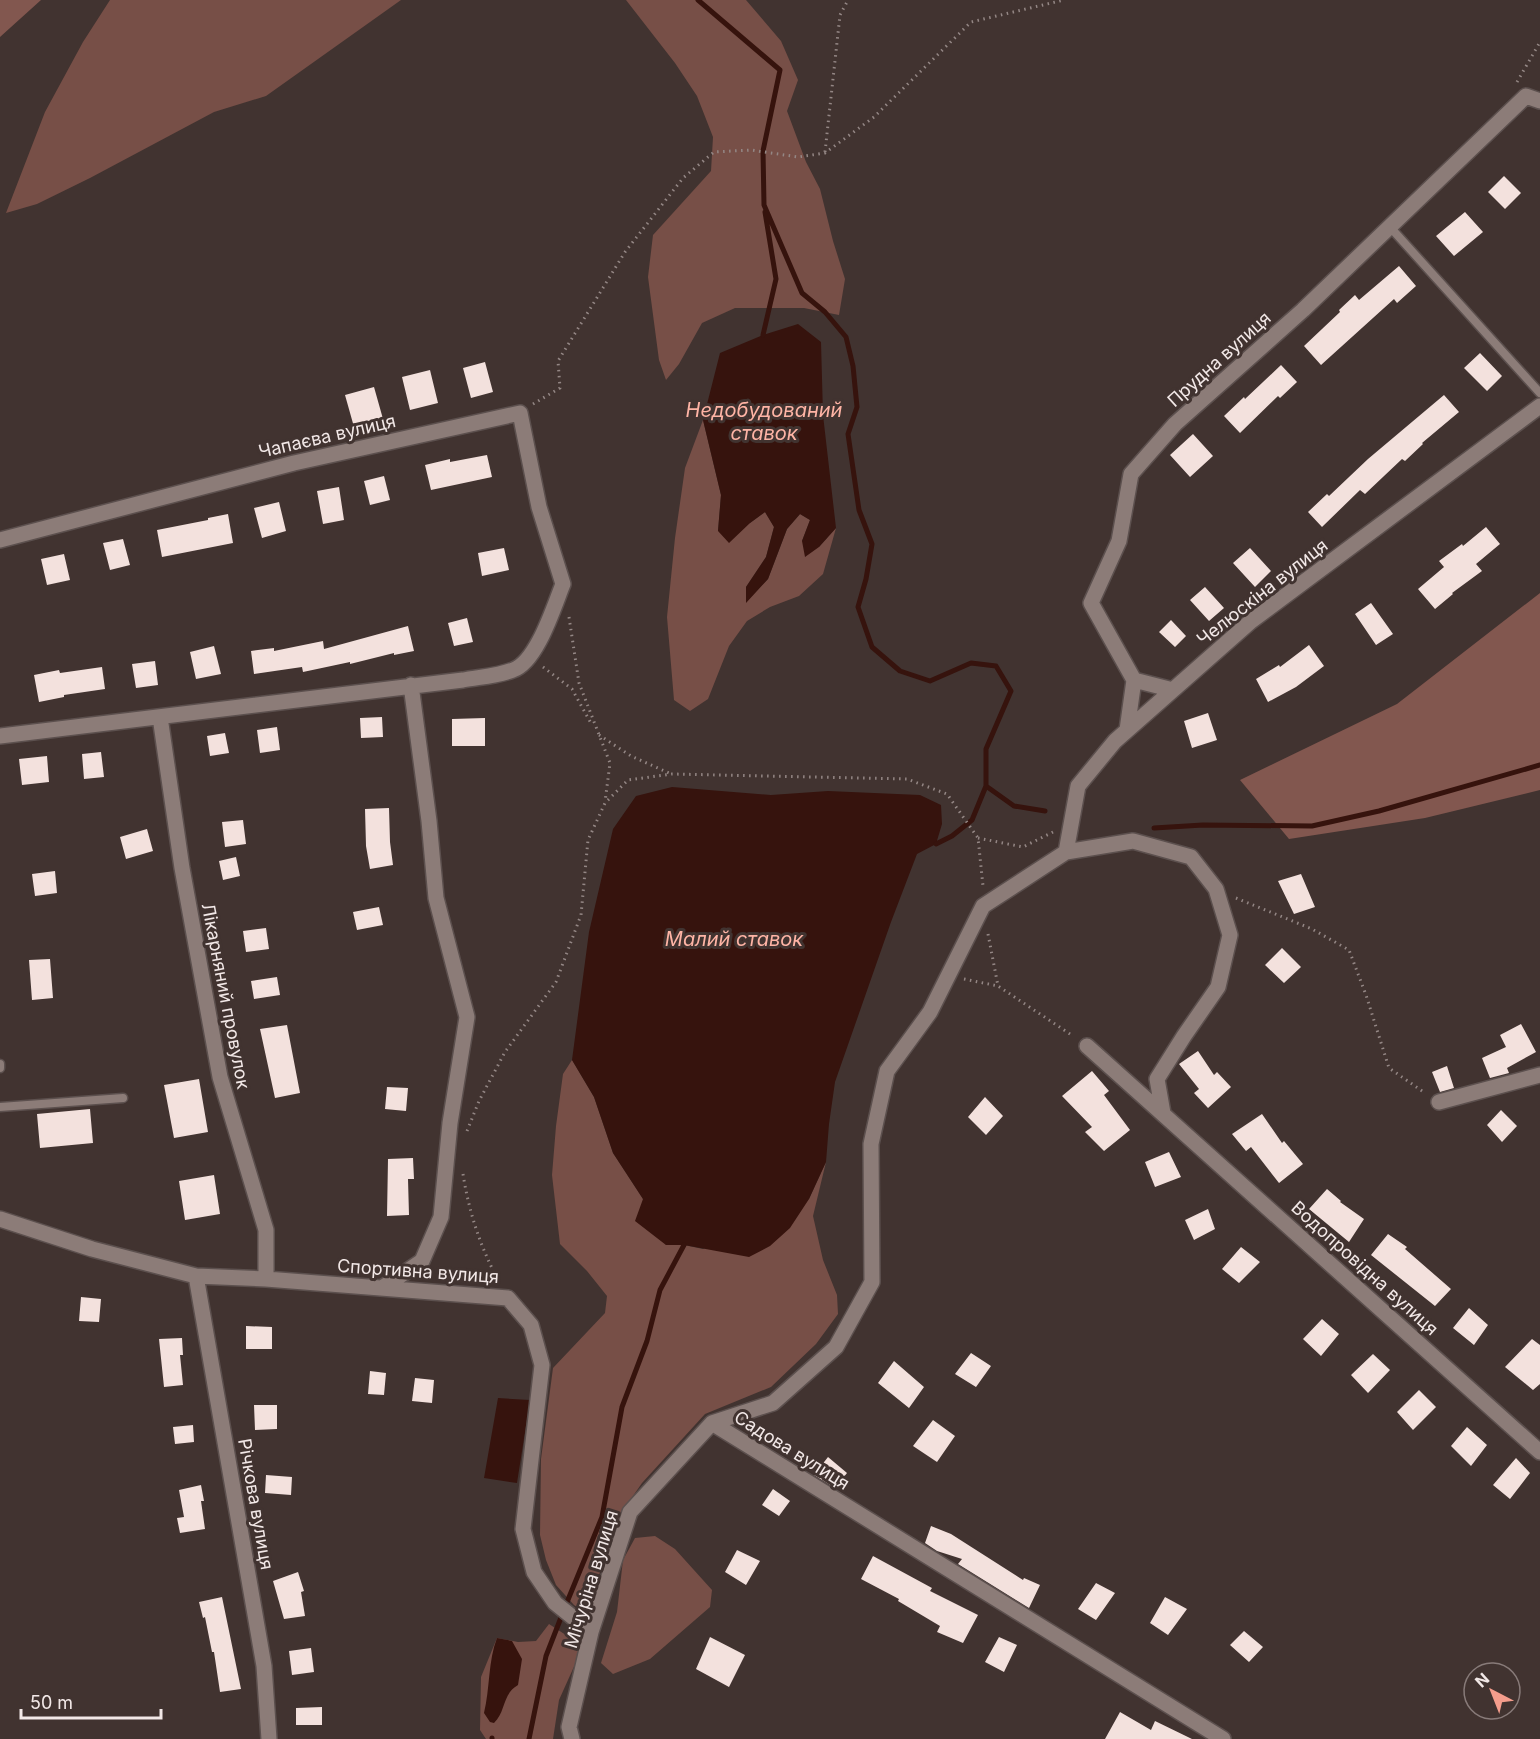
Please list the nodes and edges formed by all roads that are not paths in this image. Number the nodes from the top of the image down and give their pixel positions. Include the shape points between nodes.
1 (1540, 101) edge
2 (1390, 227) junction
3 (1540, 393) edge
4 (1540, 406) edge
5 (0, 540) edge
6 (1134, 680) junction
7 (411, 685) junction
8 (1173, 690) junction
9 (160, 717) junction
10 (1127, 730) junction
11 (0, 735) edge
12 (1066, 852) junction
13 (1087, 1046) road end
14 (1540, 1075) edge
15 (123, 1098) dead end
16 (1439, 1102) road end
17 (0, 1107) edge
18 (1163, 1113) junction
19 (0, 1219) edge
20 (196, 1276) junction
21 (266, 1279) junction
22 (382, 1288) junction
23 (712, 1423) junction
24 (1540, 1452) edge
25 (591, 1632) junction
26 (269, 1739) edge
27 (572, 1739) edge
28 (1223, 1739) edge

1 - 2 street, Прудна вулиця via 1526,96
2 - 3 lane
2 - 6 street, Прудна вулиця via 1175,424 1131,474 1119,541 1091,603
4 - 8 street, Челюскіна вулиця via 1250,622
5 - 7 street, Чапаєва вулиця via 294,463 520,412 539,507 563,584 525,663 513,670 463,680
6 - 8 street
6 - 10 street
7 - 9 street
7 - 22 street via 436,898 467,1017 450,1123 441,1217 422,1261
8 - 10 street, Челюскіна вулиця
9 - 11 street
9 - 21 street, Лікарняний провулок via 182,868 220,1077 266,1230
10 - 12 street, Челюскіна вулиця via 1078,786
12 - 18 street via 1133,841 1191,856 1216,889 1230,935 1218,987 1157,1079
12 - 23 street, Садова вулиця via 983,906 930,1012 887,1071 871,1144 872,1282 836,1347 772,1403
13 - 18 street, Водопровідна вулиця
14 - 16 street
15 - 17 lane
18 - 24 street, Водопровідна вулиця
19 - 20 street, Спортивна вулиця via 92,1249
20 - 21 street, Спортивна вулиця
20 - 26 street, Річкова вулиця via 264,1666
21 - 22 street, Спортивна вулиця
22 - 25 street, Спортивна вулиця via 508,1298 531,1325 542,1365 524,1529 534,1572 555,1603
23 - 25 street, Мічуріна вулиця via 630,1512
23 - 28 street, Садова вулиця
25 - 27 street, Мічуріна вулиця via 569,1727

